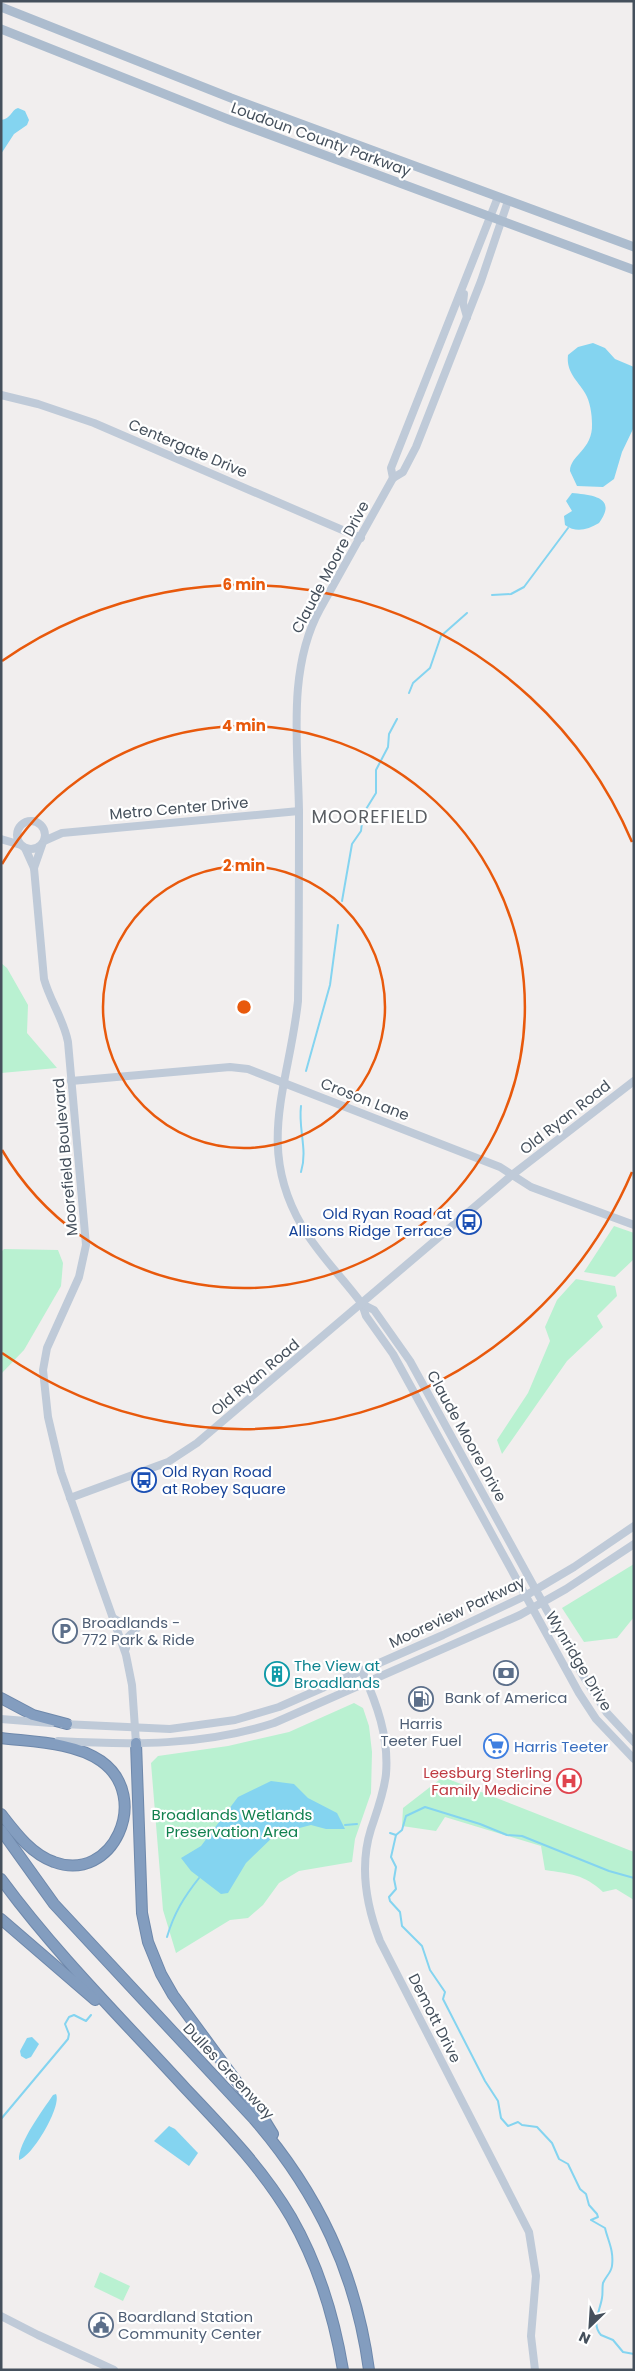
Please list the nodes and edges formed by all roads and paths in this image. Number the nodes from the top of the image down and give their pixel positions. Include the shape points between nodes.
1 (1, 7) edge
2 (1, 29) edge
3 (498, 197) junction
4 (508, 201) junction
5 (490, 216) junction
6 (502, 221) junction
7 (634, 247) edge
8 (634, 270) edge
9 (465, 284) junction
10 (467, 317) junction
11 (1, 395) edge
12 (393, 478) junction
13 (361, 538) junction
14 (299, 811) junction
15 (42, 827) junction
16 (18, 828) junction
17 (62, 833) junction
18 (1, 838) edge
19 (43, 843) junction
20 (23, 847) junction
21 (34, 868) junction
22 (71, 1080) junction
23 (634, 1081) edge
24 (284, 1083) junction
25 (512, 1175) junction
26 (634, 1225) edge
27 (362, 1304) junction
28 (70, 1498) junction
29 (634, 1526) edge
30 (634, 1544) edge
31 (536, 1590) junction
32 (525, 1596) junction
33 (543, 1602) junction
34 (532, 1608) junction
35 (113, 1618) junction
36 (126, 1655) junction
37 (362, 1671) junction
38 (368, 1684) junction
39 (1, 1698) edge
40 (1, 1720) edge
41 (67, 1724) junction
42 (135, 1729) junction
43 (1, 1738) edge
44 (634, 1742) edge
45 (136, 1743) junction
46 (634, 1759) edge
47 (1, 1814) edge
48 (1, 1830) edge
49 (1, 1879) edge
50 (1, 1919) edge
51 (140, 2040) junction
52 (300, 2178) junction
53 (1, 2316) edge
54 (114, 2370) edge
55 (343, 2370) edge
56 (370, 2370) edge
57 (535, 2370) edge

1 - 3 main road, Loudoun County Parkway via 231,98
2 - 5 main road, Loudoun County Parkway via 230,120
3 - 4 main road, Loudoun County Parkway
3 - 5 street, Claude Moore Drive
4 - 6 street, Claude Moore Drive
4 - 7 main road, Loudoun County Parkway
5 - 6 main road, Loudoun County Parkway
5 - 9 street, Claude Moore Drive
6 - 8 main road, Loudoun County Parkway
6 - 10 street, Claude Moore Drive
9 - 10 street via 463,298
9 - 12 street, Claude Moore Drive via 391,468
10 - 12 street, Claude Moore Drive via 416,447 403,472
11 - 13 street, Centergate Drive via 94,423
12 - 13 street, Claude Moore Drive
13 - 14 street, Claude Moore Drive via 315,617 301,655
14 - 17 street, Metro Center Drive
14 - 24 street, Claude Moore Drive via 298,1001
15 - 16 street, Metro Center Drive via 31,821
15 - 17 street, Metro Center Drive
15 - 19 street
16 - 18 street, Metro Center Drive
16 - 20 street via 17,837
17 - 19 street, Metro Center Drive
18 - 20 street, Metro Center Drive
19 - 20 street, Metro Center Drive via 34,849
19 - 21 street, Moorefield Boulevard
20 - 21 street, Moorefield Boulevard
21 - 22 street, Moorefield Boulevard via 44,978 66,1032
22 - 24 street, Croson Lane via 230,1067 254,1071
22 - 28 street, Moorefield Boulevard via 86,1245 79,1277 47,1348 43,1370 50,1430
23 - 25 street, Old Ryan Road
24 - 25 street, Croson Lane via 500,1167
24 - 27 street, Claude Moore Drive via 277,1128 277,1154 286,1194 303,1228
25 - 26 street, Croson Lane via 531,1187
25 - 27 street, Old Ryan Road
27 - 28 street, Old Ryan Road via 179,1456
27 - 31 street, Claude Moore Drive via 374,1310 410,1361
27 - 32 street, Claude Moore Drive via 366,1316 400,1366
28 - 35 street
29 - 31 street, Mooreview Parkway
30 - 33 street, Mooreview Parkway
31 - 32 street, Mooreview Parkway
31 - 33 street, Wynridge Drive
32 - 34 street, Wynridge Drive
32 - 37 street, Mooreview Parkway
33 - 34 street, Mooreview Parkway
33 - 44 street, Wynridge Drive via 597,1698
34 - 38 street, Mooreview Parkway
34 - 46 street, Wynridge Drive via 587,1706 608,1734
35 - 36 street
35 - 36 street via 136,1628 126,1640
36 - 42 street
37 - 38 street, Demott Drive
37 - 42 street, Mooreview Parkway via 278,1707 235,1720 170,1729
38 - 45 street, Mooreview Parkway via 290,1718 239,1734 180,1743
38 - 57 street, Demott Drive via 383,1727 387,1763 365,1860 369,1909 380,1941 529,2232 536,2276 531,2328
39 - 41 highway via 33,1715
40 - 41 street, Mooreview Parkway
41 - 42 street, Mooreview Parkway
42 - 45 street
43 - 45 street, Mooreview Parkway
43 - 47 highway via 56,1746 97,1759 119,1781 125,1805 123,1824 109,1849 93,1860 73,1865 41,1856
45 - 52 highway via 142,1913 155,1961 178,2003 262,2116
48 - 52 highway, Dulles Greenway via 54,1904 254,2120
49 - 51 highway via 65,1959
50 - 51 highway
51 - 55 highway via 249,2156 287,2211 317,2270 333,2320
52 - 56 highway, Dulles Greenway via 322,2216 343,2264 358,2309
53 - 54 street

